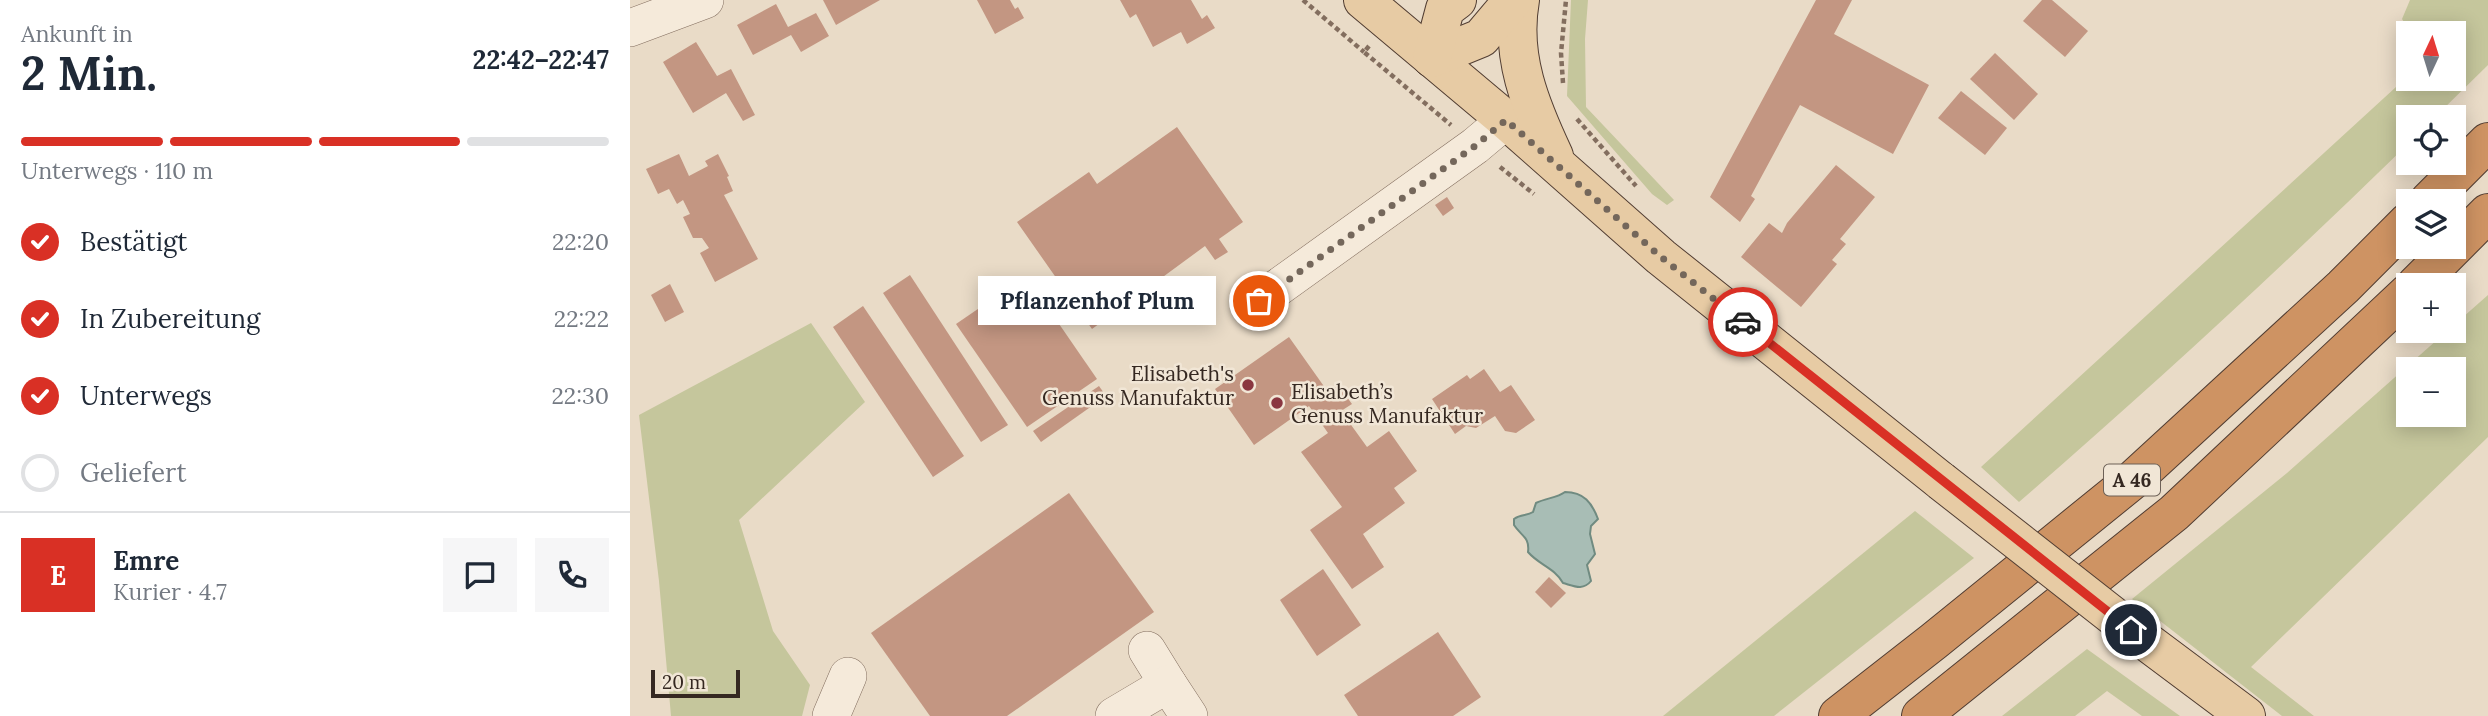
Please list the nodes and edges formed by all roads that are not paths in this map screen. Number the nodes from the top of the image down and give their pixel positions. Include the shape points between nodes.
1 (705, 0) edge
2 (1363, 0) edge
3 (1457, 0) edge
4 (1513, 0) edge
5 (1520, 0) edge
6 (630, 28) edge
7 (1432, 58) junction
8 (1506, 120) junction
9 (2488, 142) edge
10 (1560, 167) junction
11 (2440, 189) edge
12 (2488, 213) edge
13 (2396, 234) edge
14 (2428, 273) edge
15 (1259, 301) dead end
16 (2396, 304) edge
17 (1147, 650) dead end
18 (848, 676) dead end
19 (1168, 684) junction
20 (831, 716) edge
21 (1114, 716) edge
22 (1189, 716) edge
23 (1838, 716) edge
24 (1920, 716) edge
25 (2246, 716) edge

1 - 6 street
2 - 7 main road
3 - 7 main road via 1446,9
4 - 7 main road via 1481,38
5 - 10 main road via 1518,54 1526,90
7 - 8 main road
8 - 10 main road
8 - 15 street
9 - 11 highway
10 - 25 main road, bridge via 1661,257
12 - 14 highway
13 - 23 highway, A 46 via 2134,479
16 - 24 highway, A 46 via 2174,513
17 - 19 street
18 - 20 street
19 - 21 street
19 - 22 street

